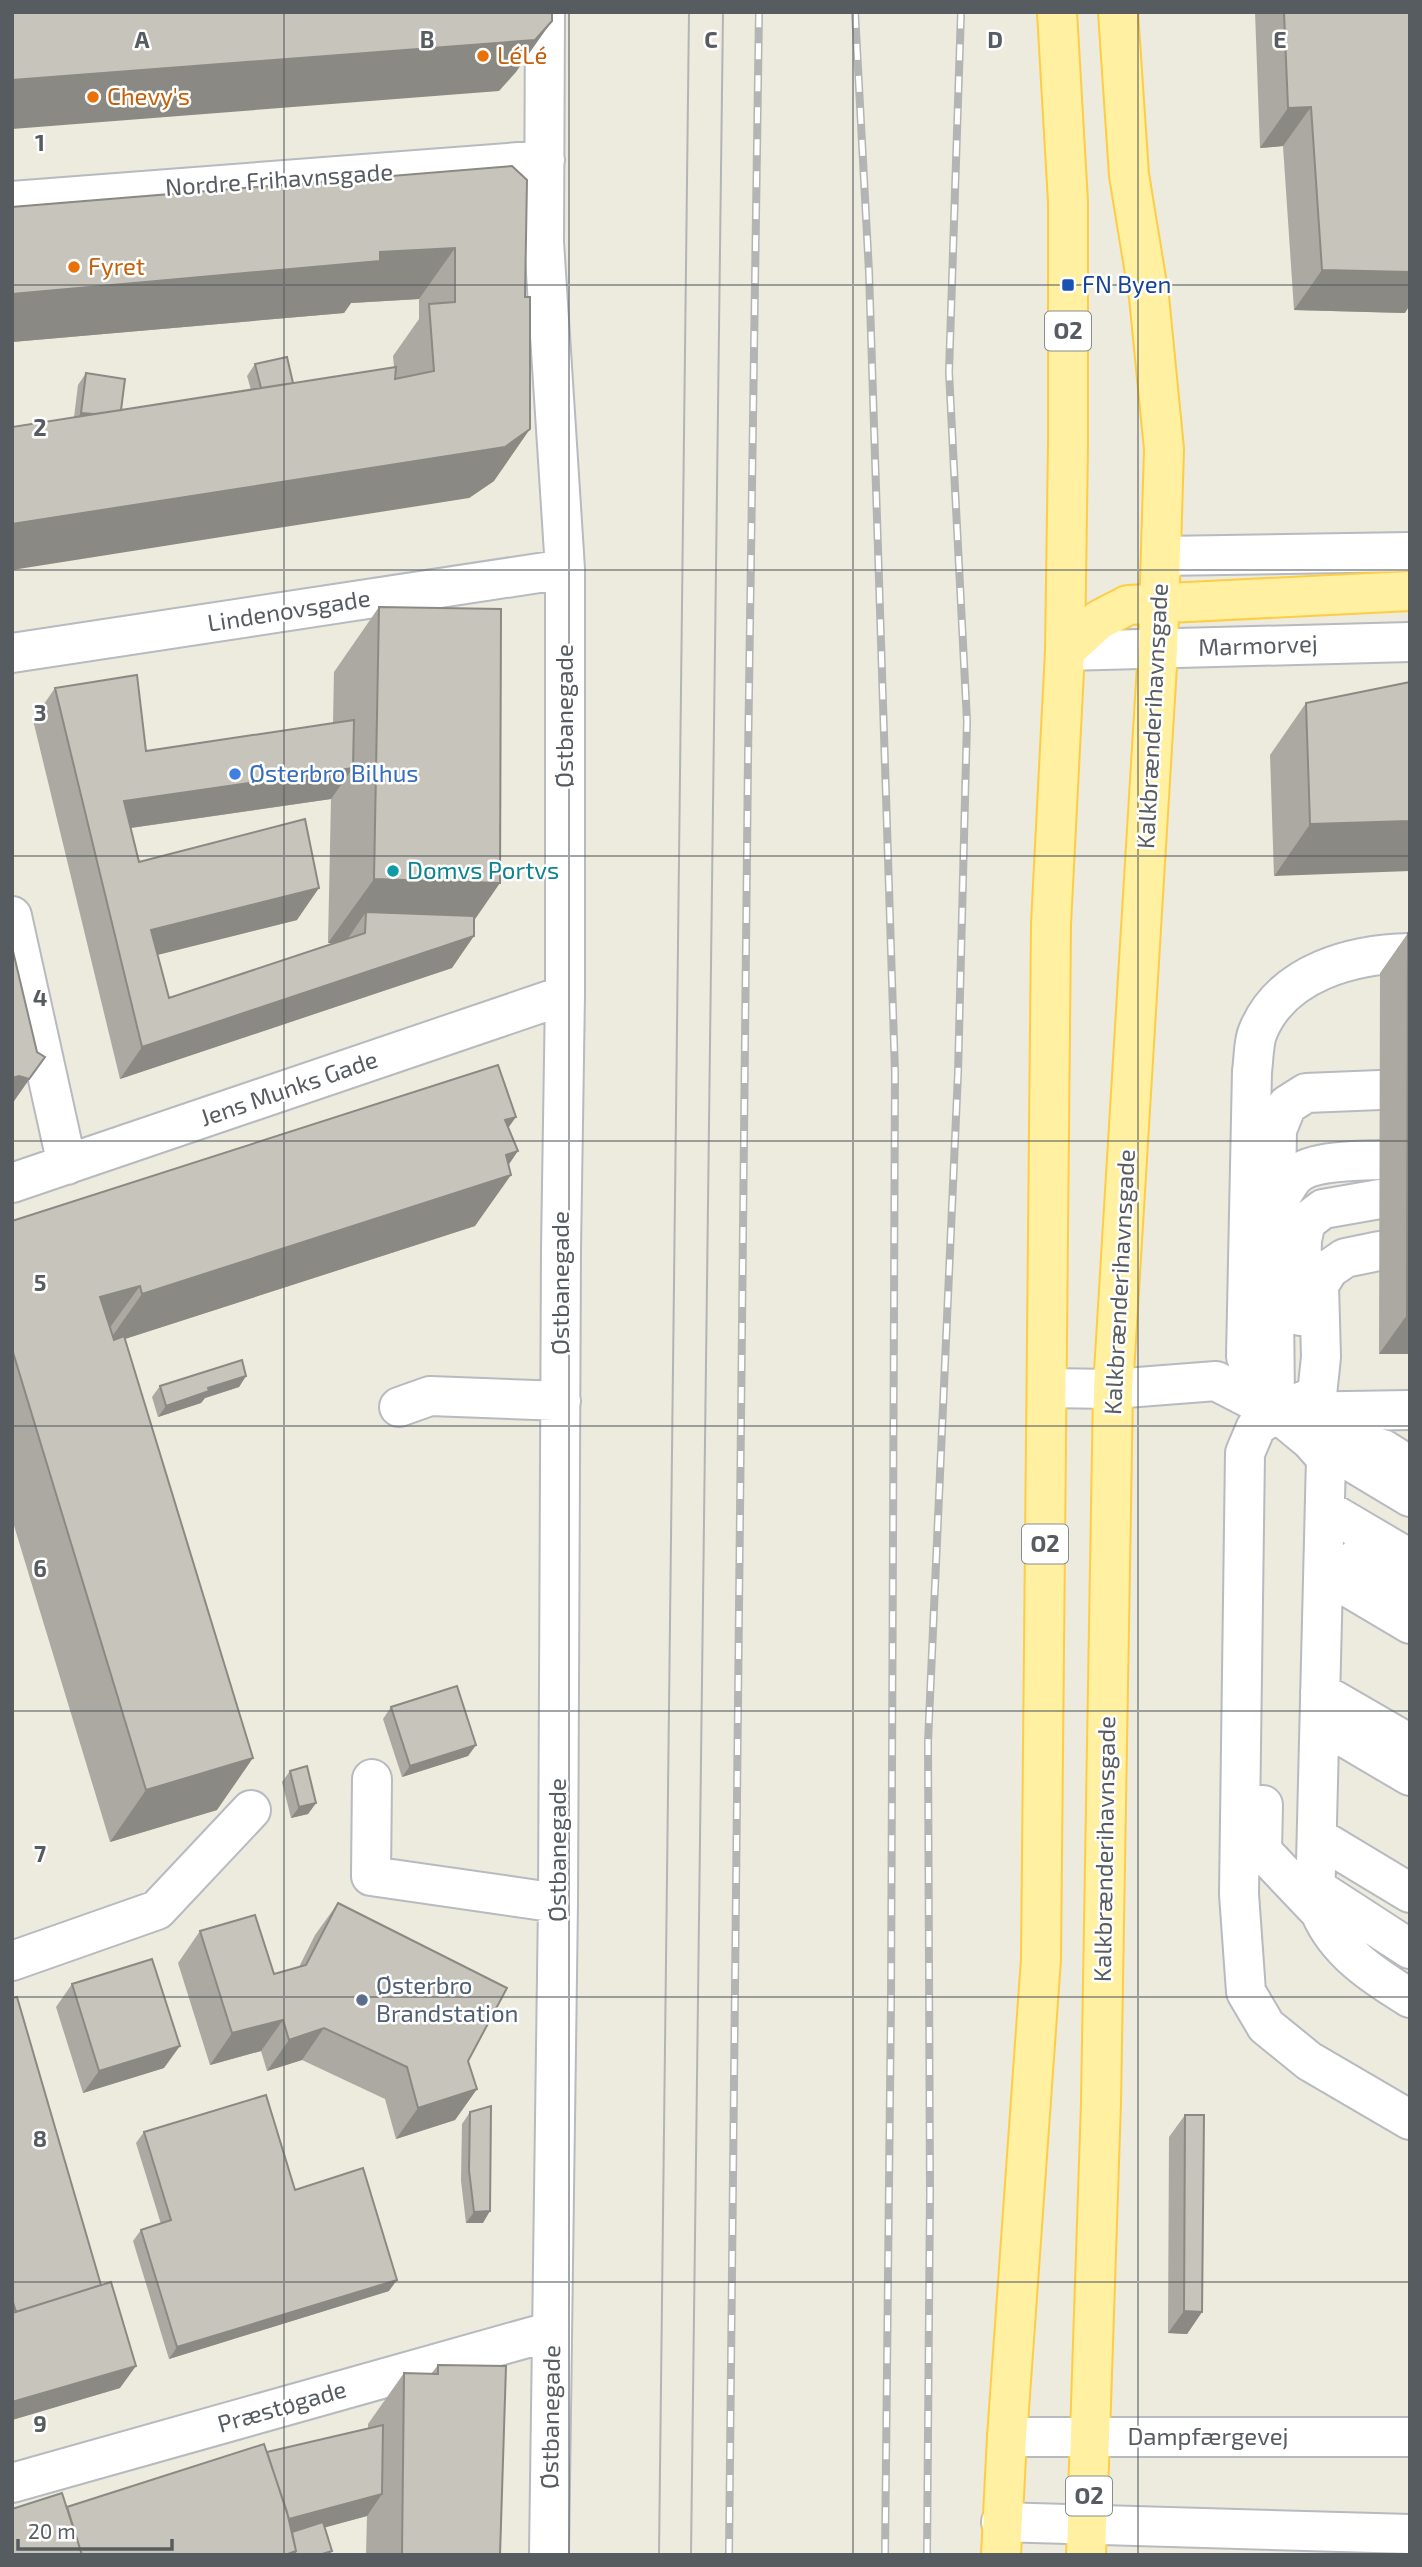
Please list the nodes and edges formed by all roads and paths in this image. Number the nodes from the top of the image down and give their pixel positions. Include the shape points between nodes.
1 (545, 12) edge
2 (1057, 12) edge
3 (1118, 12) edge
4 (545, 160) junction
5 (12, 201) edge
6 (1399, 553) edge
7 (1161, 556) junction
8 (565, 569) junction
9 (1404, 591) edge
10 (1160, 601) junction
11 (1409, 642) edge
12 (1158, 649) junction
13 (1065, 651) junction
14 (12, 653) edge
15 (12, 916) edge
16 (1410, 953) edge
17 (565, 995) junction
18 (1380, 1090) dead end
19 (1380, 1160) dead end
20 (67, 1165) junction
21 (12, 1183) edge
22 (1380, 1199) dead end
23 (1276, 1205) junction
24 (1380, 1251) dead end
25 (1047, 1388) junction
26 (1113, 1389) junction
27 (561, 1401) junction
28 (399, 1407) dead end
29 (1410, 1410) edge
30 (1276, 1412) junction
31 (1410, 1466) edge
32 (1410, 1497) edge
33 (1323, 1500) junction
34 (1410, 1530) edge
35 (1410, 1559) edge
36 (1410, 1589) edge
37 (1410, 1623) edge
38 (1320, 1708) junction
39 (1410, 1744) edge
40 (1410, 1776) edge
41 (372, 1779) dead end
42 (251, 1810) edge
43 (1317, 1875) junction
44 (1410, 1893) edge
45 (558, 1903) junction
46 (1410, 1920) edge
47 (1410, 1949) edge
48 (12, 1961) edge
49 (1410, 1998) edge
50 (1410, 2120) edge
51 (552, 2331) junction
52 (1007, 2437) junction
53 (1091, 2437) junction
54 (1410, 2437) edge
55 (12, 2483) edge
56 (1404, 2532) edge
57 (1001, 2538) edge
58 (1087, 2540) edge
59 (550, 2555) edge

1 - 4 street, Østbanegade
2 - 13 main road, O2 via 1068,202
3 - 7 main road, Kalkbrænderihavnsgade / O2 via 1129,175 1149,297 1164,449
4 - 5 street, Nordre Frihavnsgade
4 - 8 street, Østbanegade via 544,242
6 - 7 street
6 - 9 street
7 - 10 main road, Kalkbrænderihavnsgade / O2
8 - 14 street, Lindenovsgade
8 - 17 street, Østbanegade
9 - 10 main road
9 - 11 street
10 - 12 main road, Kalkbrænderihavnsgade / O2
10 - 13 main road via 1128,605 1099,620
11 - 12 street, Marmorvej
12 - 13 street, Marmorvej
12 - 26 main road, Kalkbrænderihavnsgade / O2
13 - 25 main road, O2 via 1051,924
15 - 20 street
16 - 30 street via 1378,953 1315,972 1281,996 1258,1030 1252,1072 1246,1357
17 - 20 street, Jens Munks Gade
17 - 27 street, Østbanegade
18 - 23 street via 1306,1093 1287,1105 1278,1130
19 - 23 street via 1329,1163 1304,1171 1295,1175
20 - 21 street, Jens Munks Gade
22 - 30 street via 1323,1209 1306,1222 1298,1378
23 - 30 street
24 - 30 street via 1345,1258 1329,1269 1319,1284 1317,1395
25 - 26 street
25 - 52 main road, O2 via 1041,1959
26 - 30 street via 1216,1381
26 - 53 main road, Kalkbrænderihavnsgade / O2
27 - 28 street via 430,1396
27 - 45 street, Østbanegade
29 - 30 street
30 - 33 street
30 - 43 street via 1266,1453 1262,1851
30 - 50 street via 1256,1427 1245,1453 1239,1894 1246,1992 1266,2026 1309,2061
31 - 33 street via 1382,1449 1354,1443
32 - 33 street via 1350,1461
33 - 34 street
33 - 35 street
33 - 36 street
33 - 37 street
33 - 38 street
38 - 39 street
38 - 40 street
38 - 43 street
41 - 45 street via 371,1876
42 - 48 street via 157,1910
43 - 44 street
43 - 46 street
43 - 47 street
43 - 49 street via 1340,1947
45 - 51 street, Østbanegade
51 - 55 street, Præstøgade
51 - 59 street, Østbanegade
52 - 53 street, Dampfærgevej
52 - 57 main road, O2
53 - 54 street, Dampfærgevej
53 - 58 main road, Kalkbrænderihavnsgade / O2
56 - 58 street
57 - 58 street

